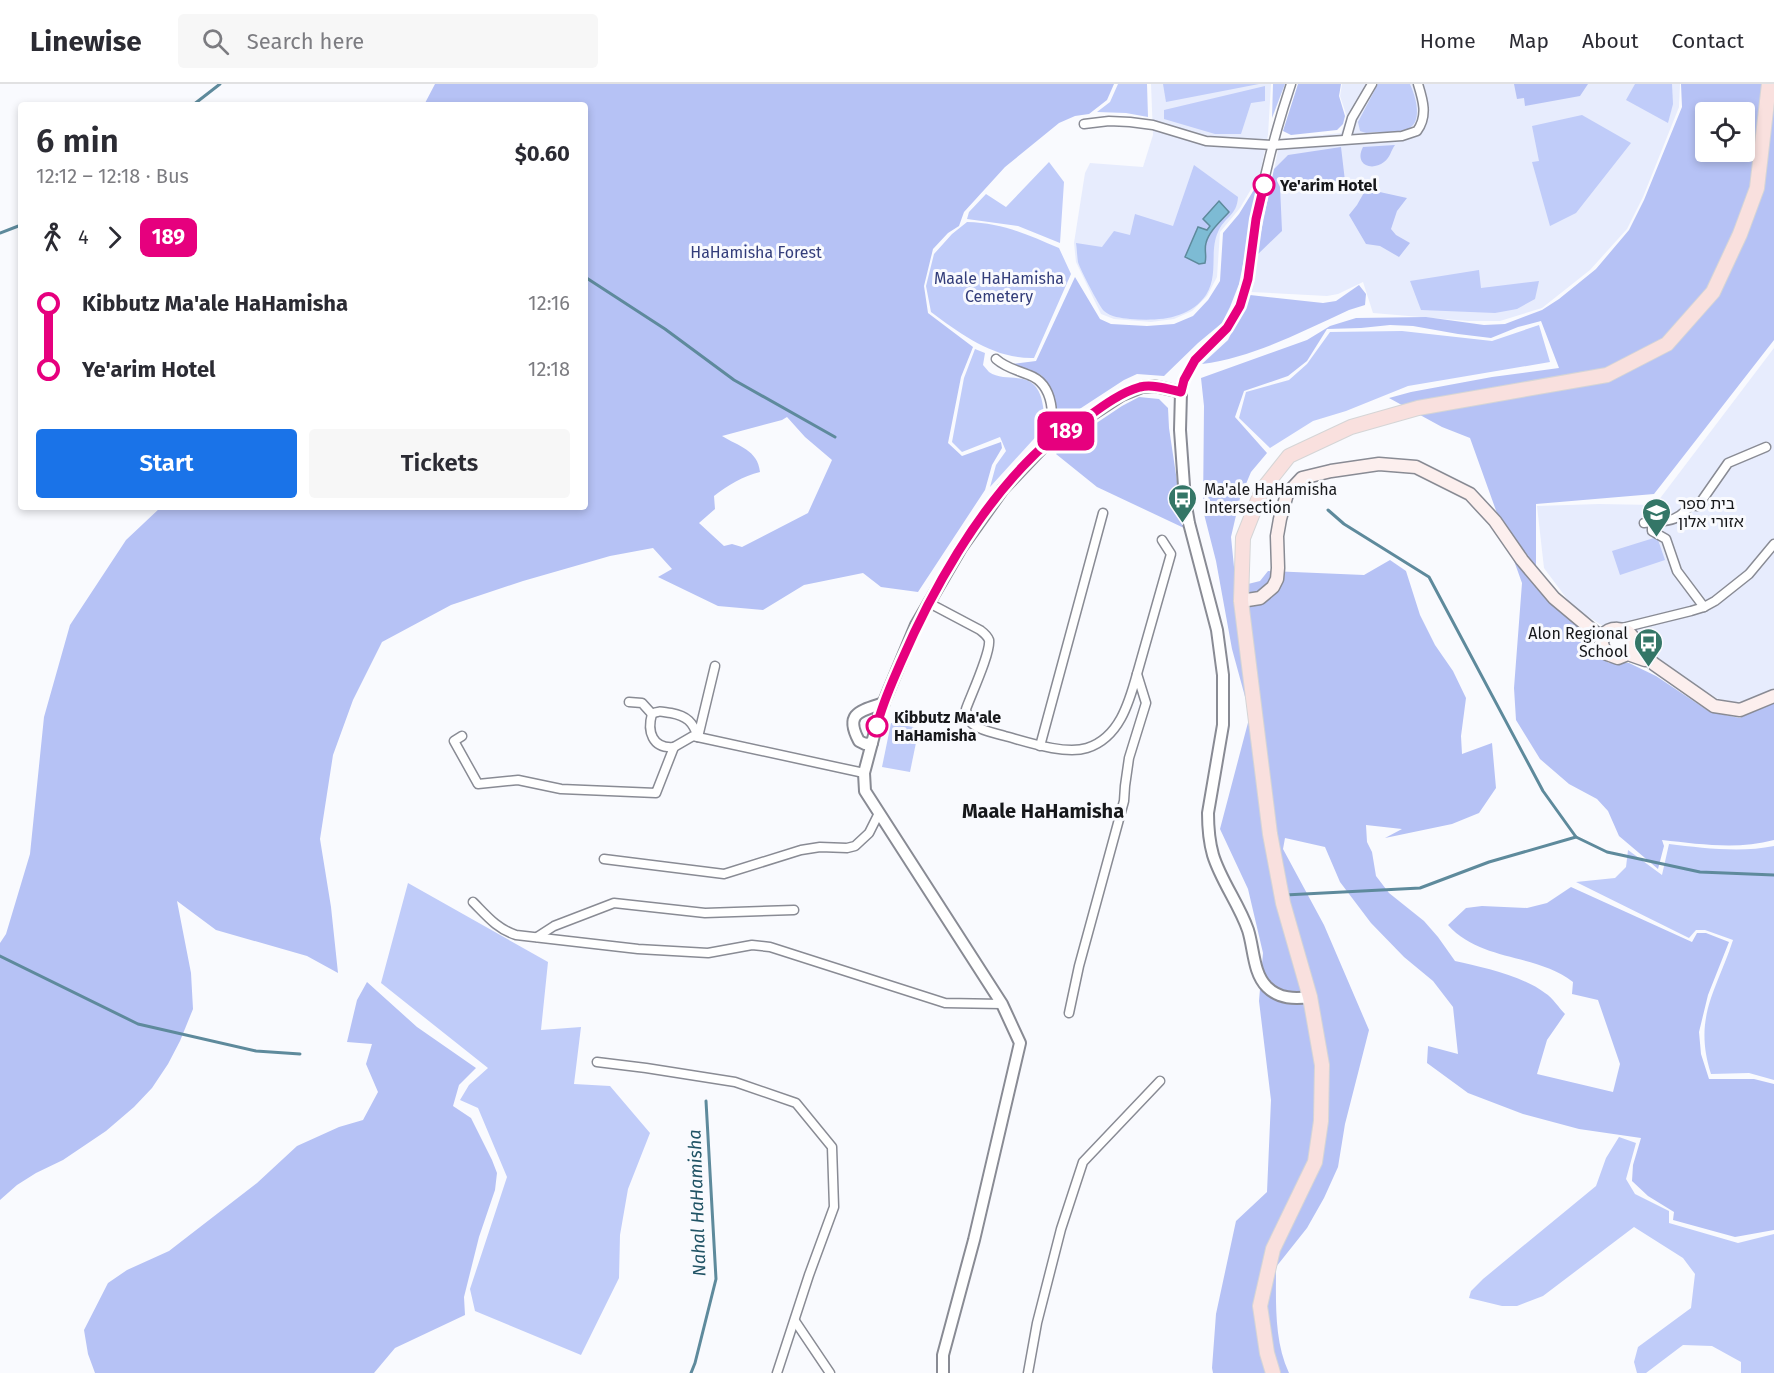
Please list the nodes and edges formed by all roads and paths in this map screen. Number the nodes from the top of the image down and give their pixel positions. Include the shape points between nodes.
1 (1291, 84) edge
2 (1372, 84) edge
3 (1418, 84) edge
4 (1769, 84) edge
5 (1084, 124) dead end
6 (1346, 139) junction
7 (1272, 145) junction
8 (996, 358) dead end
9 (1181, 392) junction
10 (1051, 441) junction
11 (1766, 447) dead end
12 (1103, 513) dead end
13 (1162, 540) dead end
14 (1774, 544) edge
15 (1241, 601) junction
16 (929, 603) junction
17 (1704, 608) junction
18 (1582, 622) junction
19 (1617, 628) junction
20 (1603, 639) junction
21 (1630, 649) junction
22 (715, 666) dead end
23 (1137, 674) junction
24 (1774, 696) edge
25 (629, 702) dead end
26 (884, 703) junction
27 (652, 714) junction
28 (462, 736) dead end
29 (698, 737) junction
30 (872, 743) junction
31 (1040, 746) junction
32 (674, 747) junction
33 (864, 773) junction
34 (879, 813) junction
35 (604, 859) dead end
36 (473, 902) dead end
37 (794, 910) dead end
38 (537, 937) junction
39 (1310, 997) junction
40 (1002, 1004) junction
41 (1069, 1013) dead end
42 (597, 1062) dead end
43 (1161, 1081) dead end
44 (795, 1321) junction
45 (777, 1373) edge
46 (830, 1373) edge
47 (943, 1373) edge
48 (1028, 1373) edge
49 (1273, 1373) edge

1 - 7 street
2 - 6 street via 1352,118
3 - 6 street via 1424,118 1417,131 1402,136
4 - 15 main road via 1757,188 1740,234 1713,292 1667,345 1607,375 1418,408 1351,427 1289,456 1262,490 1243,538
5 - 7 street via 1130,122 1206,141
6 - 7 street
7 - 9 street via 1240,306 1227,328 1195,360
8 - 10 street via 1042,383 1053,410
9 - 10 street via 1154,386 1132,390
9 - 39 street via 1185,500 1217,630 1223,675 1223,725 1208,813 1209,840 1217,866 1244,919 1266,986 1284,997
10 - 16 street via 1003,489 961,548
11 - 17 street via 1728,463 1698,506 1690,505 1669,522 1648,522 1652,531 1666,539 1677,571
12 - 31 street
13 - 23 street via 1171,554
14 - 17 street via 1749,574
15 - 18 main road via 1260,598 1274,587 1280,519 1287,494 1302,478 1379,464 1416,466 1470,494 1554,598
15 - 39 main road via 1276,872
16 - 26 street
16 - 31 street via 980,630 988,639 987,655 966,709 971,723
17 - 19 street
18 - 19 main road
18 - 20 main road
19 - 20 main road via 1608,631
19 - 21 main road via 1630,635
20 - 21 main road via 1610,656 1621,657
21 - 24 main road via 1714,706 1740,710
22 - 29 street
23 - 31 street via 1116,728 1101,741 1087,749
23 - 41 street via 1146,703 1129,758 1124,801
25 - 27 street via 642,703
26 - 30 street
26 - 30 street via 860,712 852,721 859,741
27 - 29 street via 659,710 687,717
27 - 32 street via 651,735 667,747
28 - 32 street via 454,741 478,784 518,780 561,789 656,794
29 - 32 street
29 - 33 street
30 - 33 street
33 - 34 street via 865,791
34 - 35 street via 869,833 855,846 801,850 724,874
34 - 40 street
36 - 38 street via 505,931
37 - 38 street via 705,913 614,903 554,926
38 - 40 street via 708,953 752,945 770,947 945,1003
39 - 49 main road via 1322,1065 1321,1120 1314,1162 1273,1249 1260,1306
40 - 47 street via 1020,1043 944,1355
42 - 44 street via 735,1082 796,1103 832,1147 834,1207
43 - 48 street via 1083,1162 1061,1229
44 - 45 street
44 - 46 street

